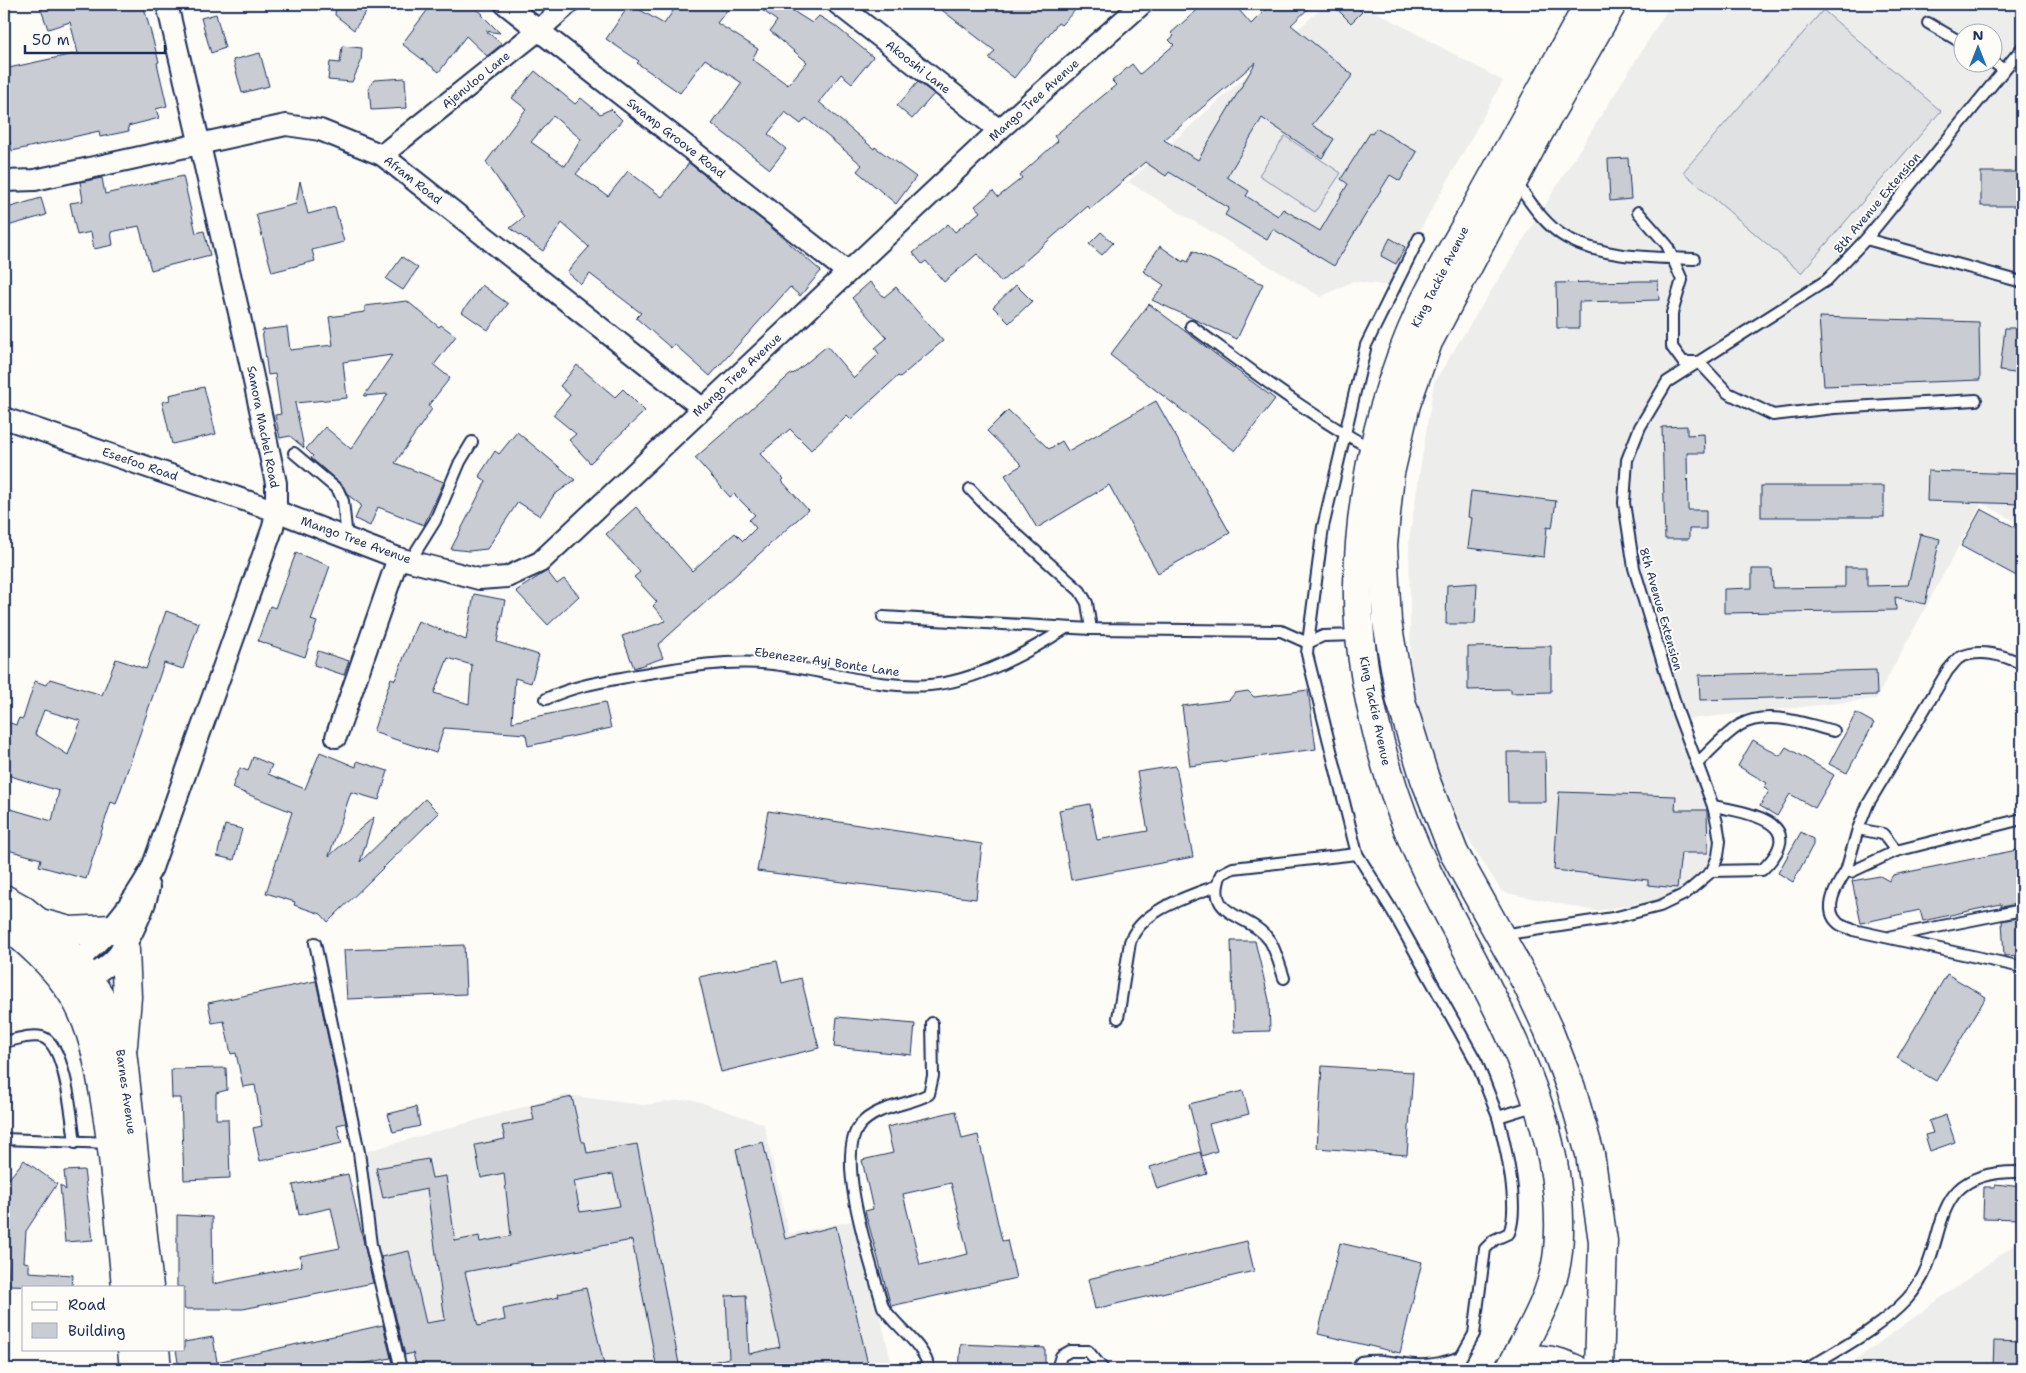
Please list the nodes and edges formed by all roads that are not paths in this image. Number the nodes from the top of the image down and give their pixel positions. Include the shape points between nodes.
1 (167, 4) edge
2 (505, 4) edge
3 (568, 4) edge
4 (838, 4) edge
5 (1142, 4) edge
6 (1588, 4) edge
7 (1612, 4) edge
8 (1928, 23) dead end
9 (539, 30) junction
10 (1954, 38) edge
11 (2022, 48) edge
12 (2004, 70) edge
13 (2002, 72) edge
14 (998, 130) junction
15 (200, 145) junction
16 (382, 155) junction
17 (1514, 179) junction
18 (4, 181) edge
19 (1638, 212) dead end
20 (1419, 238) dead end
21 (1866, 239) junction
22 (1674, 258) junction
23 (1694, 259) dead end
24 (846, 271) junction
25 (2022, 282) edge
26 (1191, 326) dead end
27 (1699, 362) junction
28 (1976, 400) dead end
29 (702, 408) junction
30 (4, 418) edge
31 (1344, 434) junction
32 (472, 442) dead end
33 (1372, 448) junction
34 (294, 453) dead end
35 (970, 489) dead end
36 (276, 511) junction
37 (347, 538) junction
38 (404, 559) junction
39 (883, 617) dead end
40 (1066, 628) junction
41 (1091, 629) junction
42 (1361, 635) junction
43 (1308, 643) junction
44 (2022, 664) edge
45 (546, 699) dead end
46 (1834, 731) dead end
47 (336, 737) dead end
48 (1696, 764) junction
49 (1713, 806) junction
50 (2022, 819) edge
51 (1858, 829) junction
52 (1896, 851) junction
53 (1357, 854) junction
54 (1712, 871) junction
55 (1846, 871) junction
56 (1216, 886) junction
57 (2022, 910) edge
58 (4, 917) edge
59 (38, 922) junction
60 (1500, 936) junction
61 (1886, 937) junction
62 (118, 939) junction
63 (314, 943) dead end
64 (2022, 967) edge
65 (73, 975) junction
66 (1284, 978) dead end
67 (1118, 1018) dead end
68 (932, 1023) dead end
69 (4, 1042) edge
70 (122, 1051) junction
71 (1538, 1105) junction
72 (1498, 1117) junction
73 (4, 1139) edge
74 (75, 1143) junction
75 (111, 1143) junction
76 (2022, 1172) edge
77 (126, 1286) edge
78 (149, 1286) edge
79 (132, 1350) edge
80 (155, 1350) edge
81 (1510, 1368) edge
82 (134, 1369) edge
83 (157, 1369) edge
84 (401, 1369) edge
85 (929, 1369) edge
86 (1057, 1369) edge
87 (1103, 1369) edge
88 (1356, 1369) edge
89 (1575, 1369) edge
90 (1599, 1369) edge
91 (1807, 1369) edge

1 - 15 street, Samora Machel Road
2 - 9 street, Swamp Groove Road
3 - 9 street, Ajenuloo Lane
4 - 14 street, Akooshi Lane
5 - 14 street, Mango Tree Avenue
6 - 33 main road, King Tackie Avenue via 1423,306 1397,370
7 - 17 main road, King Tackie Avenue
8 - 10 lane
9 - 16 street, Ajenuloo Lane
9 - 24 street, Swamp Groove Road
11 - 12 lane, 8th Avenue Extension
13 - 21 lane, 8th Avenue Extension
14 - 24 street, Mango Tree Avenue
15 - 16 street, Afram Road via 286,125 300,125
15 - 18 street, Afram Road via 35,180
15 - 36 street, Samora Machel Road via 276,483
16 - 29 street, Afram Road
17 - 22 lane via 1539,214 1566,238 1616,255
17 - 60 main road, King Tackie Avenue via 1428,342 1406,404 1390,473 1383,545 1387,622 1401,702 1425,780 1454,853
19 - 22 lane
20 - 31 lane via 1366,345
21 - 25 lane
21 - 27 lane, 8th Avenue Extension via 1827,280
22 - 23 lane
22 - 27 lane via 1682,280 1672,313 1672,347 1682,362
24 - 29 street, Mango Tree Avenue
26 - 31 lane
27 - 28 lane via 1728,393 1772,415
27 - 48 lane, 8th Avenue Extension via 1667,382 1640,427 1627,460 1624,503 1634,568
29 - 38 street, Mango Tree Avenue via 540,562 507,577 479,579
30 - 36 street, Eseefoo Road
31 - 33 lane
31 - 43 lane via 1323,526
32 - 38 lane via 435,521
33 - 42 main road, King Tackie Avenue via 1361,521 1358,587
34 - 37 lane via 338,490 343,501
35 - 41 lane via 1080,590 1087,603
36 - 37 street, Mango Tree Avenue
36 - 62 street, Samora Machel Road via 273,528 152,868
37 - 38 street, Mango Tree Avenue
38 - 47 street
39 - 40 lane
40 - 41 lane
40 - 45 lane, Ebenezer Ayi Bonte Lane via 1031,650 998,665 932,685 896,686 773,664 725,662 578,686
41 - 43 lane via 1281,631
42 - 43 lane via 1323,636
42 - 71 main road, King Tackie Avenue via 1363,664 1389,777 1426,871 1487,986 1526,1070
43 - 53 lane via 1307,654
44 - 51 lane via 2004,655 1976,654 1959,659 1948,670 1868,804
46 - 48 lane via 1781,719 1753,721 1732,731
48 - 49 lane, 8th Avenue Extension
49 - 54 lane, 8th Avenue Extension via 1720,841
49 - 54 lane via 1763,817 1778,829 1779,839 1777,852 1762,870
50 - 52 lane
51 - 52 lane via 1883,834
51 - 55 lane
52 - 55 lane via 1851,872
53 - 56 lane via 1233,868 1221,874
53 - 72 lane via 1477,1063
54 - 60 lane via 1685,894 1660,906 1613,918
55 - 61 lane via 1832,899 1831,911 1838,923 1853,930
56 - 66 lane via 1222,907 1252,924 1269,941
56 - 67 lane via 1151,916 1133,932
57 - 61 lane
58 - 59 main road via 22,909
58 - 65 main road
59 - 62 main road via 70,932
59 - 65 main road, Barnes Avenue
60 - 90 main road, King Tackie Avenue via 1548,1029 1571,1088 1590,1154 1603,1241
61 - 64 lane
62 - 65 street, Samora Machel Road
62 - 70 main road via 127,997
63 - 84 lane via 359,1152 371,1245
65 - 70 main road, Barnes Avenue via 99,995
65 - 75 main road, Barnes Avenue via 96,1052
68 - 85 lane via 929,1094 876,1113 860,1126 851,1143 852,1183 883,1306 919,1349
69 - 74 lane via 38,1036 51,1044 64,1070
70 - 78 main road, Barnes Avenue
71 - 72 lane
71 - 81 main road, King Tackie Avenue via 1557,1192 1558,1251 1552,1282 1536,1322
72 - 88 lane via 1506,1151 1514,1217 1509,1232 1484,1249 1474,1334 1462,1356 1441,1364 1415,1365 1376,1359 1361,1362
73 - 74 lane
74 - 75 lane
75 - 77 main road, Barnes Avenue
76 - 91 lane via 1981,1177 1954,1192 1920,1280 1907,1299 1868,1332
79 - 82 main road
80 - 83 main road
81 - 89 main road via 1529,1361 1552,1360
86 - 87 lane via 1061,1356 1070,1351 1088,1351

